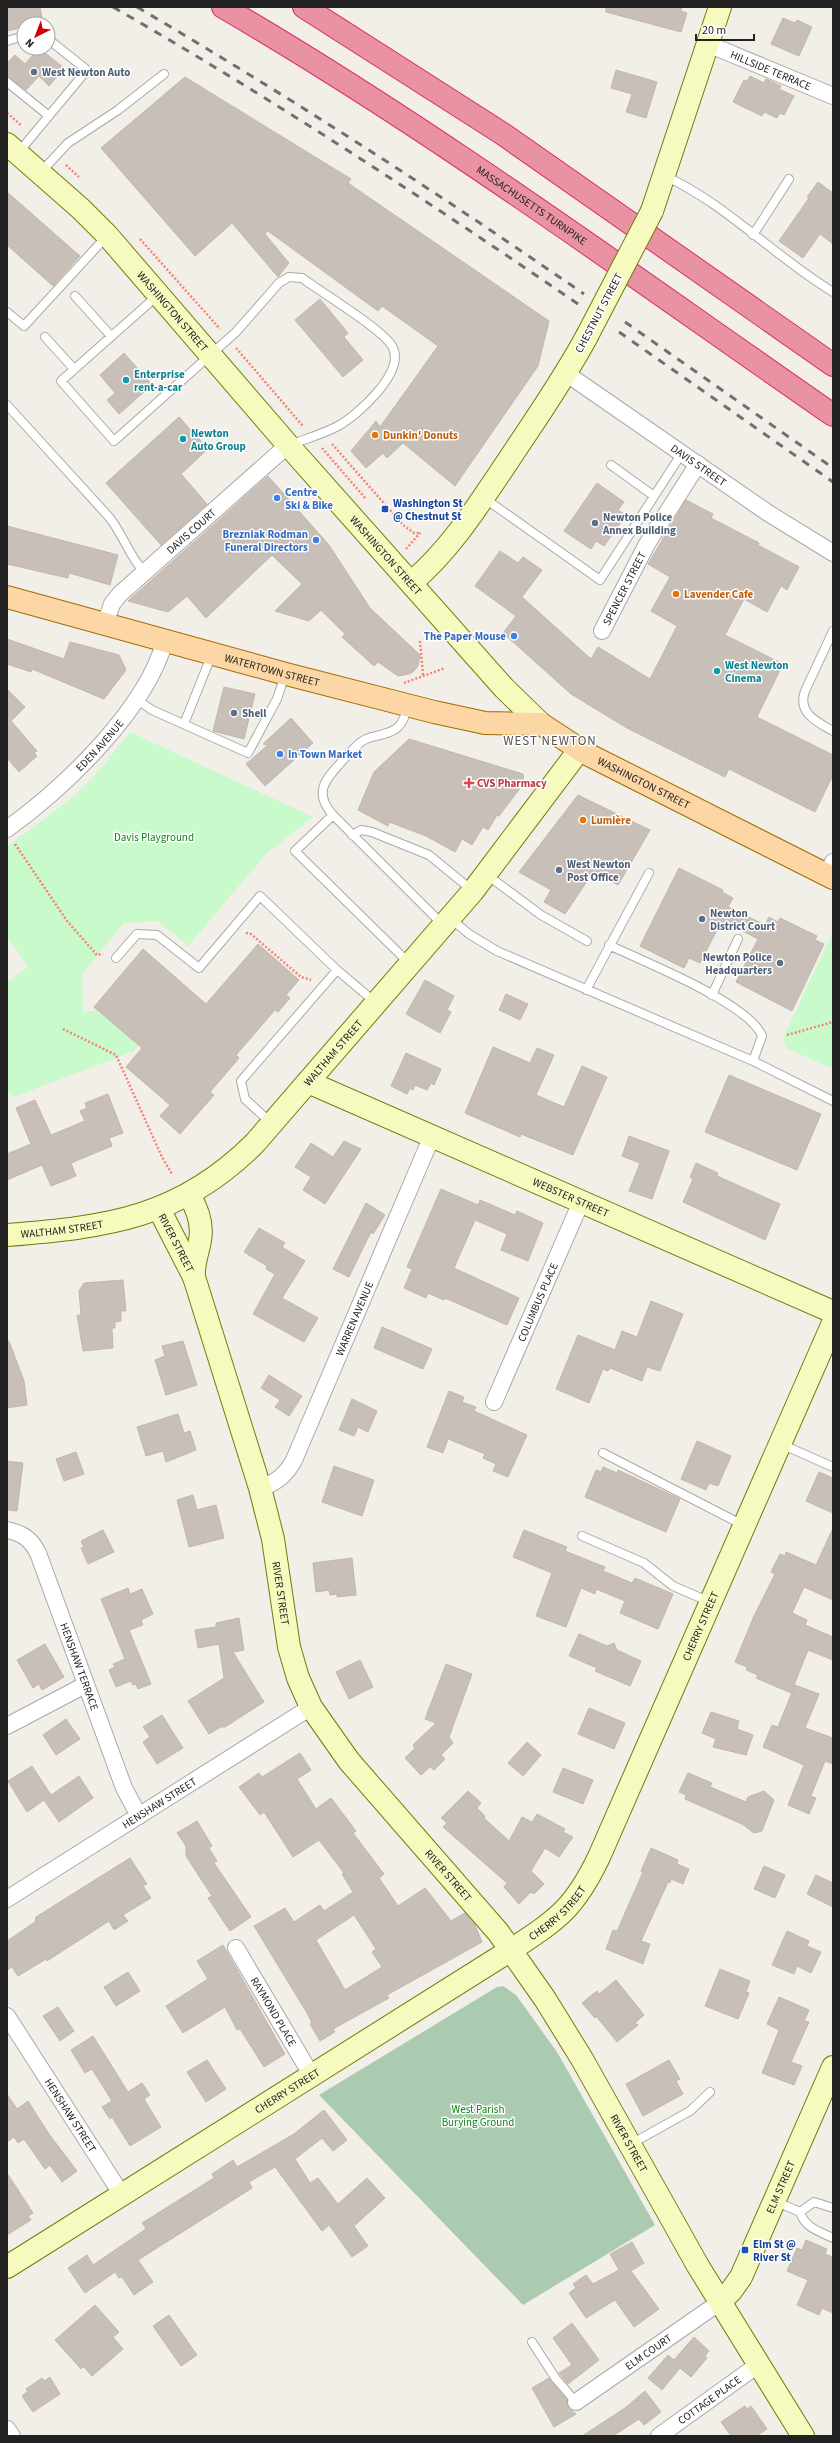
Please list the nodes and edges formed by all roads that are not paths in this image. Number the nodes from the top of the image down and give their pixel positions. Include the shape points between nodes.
1 (223, 7) edge
2 (304, 7) edge
3 (720, 7) edge
4 (708, 44) junction
5 (56, 45) edge
6 (164, 74) dead end
7 (7, 82) edge
8 (833, 96) edge
9 (49, 116) junction
10 (12, 149) edge
11 (40, 173) junction
12 (665, 176) junction
13 (790, 179) dead end
14 (107, 235) junction
15 (753, 235) junction
16 (833, 292) edge
17 (159, 294) junction
18 (75, 296) dead end
19 (7, 312) edge
20 (111, 336) junction
21 (45, 338) dead end
22 (211, 355) junction
23 (833, 365) edge
24 (74, 369) junction
25 (567, 374) junction
26 (7, 405) edge
27 (833, 415) edge
28 (288, 445) junction
29 (682, 453) junction
30 (698, 464) junction
31 (611, 465) dead end
32 (654, 496) junction
33 (484, 497) junction
34 (833, 553) edge
35 (144, 572) junction
36 (412, 582) junction
37 (7, 597) edge
38 (105, 624) junction
39 (602, 631) dead end
40 (833, 631) edge
41 (165, 640) junction
42 (212, 653) junction
43 (286, 674) junction
44 (136, 698) junction
45 (407, 705) junction
46 (184, 724) junction
47 (541, 724) junction
48 (833, 731) edge
49 (580, 749) junction
50 (333, 815) junction
51 (7, 829) edge
52 (352, 835) junction
53 (831, 872) edge
54 (649, 873) dead end
55 (480, 883) junction
56 (447, 923) junction
57 (738, 939) dead end
58 (587, 941) dead end
59 (609, 945) junction
60 (116, 958) dead end
61 (411, 965) junction
62 (337, 970) junction
63 (586, 990) junction
64 (712, 995) junction
65 (377, 1004) junction
66 (753, 1061) junction
67 (308, 1082) junction
68 (833, 1101) edge
69 (272, 1123) junction
70 (432, 1136) junction
71 (190, 1194) junction
72 (581, 1202) junction
73 (159, 1209) junction
74 (7, 1235) edge
75 (194, 1277) junction
76 (833, 1312) edge
77 (833, 1323) edge
78 (494, 1402) dead end
79 (780, 1444) junction
80 (603, 1453) dead end
81 (833, 1467) edge
82 (260, 1488) junction
83 (744, 1526) junction
84 (7, 1530) edge
85 (582, 1536) dead end
86 (710, 1603) junction
87 (85, 1685) junction
88 (311, 1707) junction
89 (7, 1726) edge
90 (139, 1816) junction
91 (7, 1899) edge
92 (236, 1948) dead end
93 (512, 1950) junction
94 (7, 2016) edge
95 (833, 2067) edge
96 (312, 2076) junction
97 (710, 2092) dead end
98 (630, 2145) junction
99 (122, 2195) junction
100 (774, 2201) junction
101 (833, 2208) edge
102 (800, 2212) junction
103 (833, 2238) edge
104 (7, 2267) edge
105 (720, 2302) junction
106 (532, 2342) dead end
107 (759, 2364) junction
108 (576, 2402) joint
109 (7, 2429) edge
110 (12, 2436) edge
111 (659, 2436) edge
112 (802, 2436) edge

1 - 27 highway, MASSACHUSETTS TURNPIKE via 477,168
2 - 23 highway via 503,134
3 - 4 street, CHESTNUT STREET
4 - 8 street, HILLSIDE TERRACE
4 - 12 street, CHESTNUT STREET
5 - 9 lane via 87,70
6 - 11 lane via 118,110 68,143
7 - 9 lane
9 - 10 lane
10 - 11 street, WASHINGTON STREET
11 - 14 street, WASHINGTON STREET
12 - 15 lane via 689,187
12 - 25 street, CHESTNUT STREET, bridge via 652,211
13 - 15 lane
14 - 17 street, WASHINGTON STREET
14 - 19 lane via 24,326
15 - 16 lane
17 - 20 lane
17 - 22 street, WASHINGTON STREET
18 - 20 lane
20 - 24 lane
21 - 24 lane
22 - 24 lane via 114,441 61,381
22 - 28 street, WASHINGTON STREET
22 - 28 lane via 236,332 279,283 289,277 302,278 380,333 392,346 396,360 394,369 377,394 339,426
25 - 29 street, DAVIS STREET
25 - 33 street, CHESTNUT STREET
26 - 35 lane via 109,517
28 - 35 street, DAVIS COURT
28 - 36 street, WASHINGTON STREET
29 - 30 street, DAVIS STREET
29 - 32 lane
30 - 34 street, DAVIS STREET via 768,513
30 - 39 street, SPENCER STREET via 647,544
31 - 32 lane
32 - 33 lane via 600,580
33 - 36 street, CHESTNUT STREET via 444,551
35 - 38 street, DAVIS COURT via 114,601
36 - 47 street, WASHINGTON STREET via 504,688
37 - 38 main road, WATERTOWN STREET
38 - 41 main road, WATERTOWN STREET
40 - 48 lane via 803,700 810,718
41 - 42 main road, WATERTOWN STREET
41 - 44 street, EDEN AVENUE via 152,674
42 - 43 main road, WATERTOWN STREET
42 - 46 lane
43 - 45 main road, WATERTOWN STREET
43 - 46 lane via 277,699 248,753
44 - 46 lane via 152,710
44 - 51 street, EDEN AVENUE via 86,760 38,805
45 - 47 main road, WATERTOWN STREET via 485,723
45 - 50 lane via 406,714 398,727 359,744 328,777 322,795 325,805
47 - 49 main road, WASHINGTON STREET
49 - 53 main road, WASHINGTON STREET
49 - 55 street, WALTHAM STREET
50 - 52 lane
50 - 61 lane via 295,851
52 - 55 lane via 361,830 372,832 428,855
52 - 56 lane
54 - 59 lane
55 - 56 street, WALTHAM STREET
55 - 58 lane
56 - 61 street, WALTHAM STREET
56 - 63 lane via 497,951
57 - 64 lane
59 - 63 lane
59 - 64 lane
60 - 62 lane via 137,934 157,935 199,968 260,896
61 - 65 street, WALTHAM STREET
62 - 65 lane
62 - 69 lane via 241,1081 245,1099
63 - 66 lane
64 - 66 lane via 728,1002 761,1033 761,1043
65 - 67 street, WALTHAM STREET
66 - 68 lane
67 - 69 street, WALTHAM STREET
67 - 70 street, WEBSTER STREET
69 - 71 street, WALTHAM STREET via 234,1163
70 - 72 street, WEBSTER STREET
70 - 82 street, WARREN AVENUE via 294,1460 284,1475
71 - 73 street, WALTHAM STREET
71 - 75 street, RIVER STREET via 201,1227
72 - 76 street, WEBSTER STREET
72 - 78 street, COLUMBUS PLACE
73 - 74 street, WALTHAM STREET via 93,1226
73 - 75 street, RIVER STREET
75 - 82 street, RIVER STREET
77 - 79 street, CHERRY STREET
79 - 81 lane
79 - 83 street, CHERRY STREET
80 - 83 lane
82 - 88 street, RIVER STREET via 273,1539 289,1647 298,1678
83 - 86 street, CHERRY STREET
84 - 87 street, HENSHAW TERRACE via 25,1536 35,1548
85 - 86 lane via 644,1563 673,1586
86 - 93 street, CHERRY STREET via 586,1883 560,1917
87 - 89 street
87 - 90 street, HENSHAW TERRACE via 124,1788
88 - 90 street, HENSHAW STREET
88 - 93 street, RIVER STREET via 349,1761
90 - 91 street, HENSHAW STREET
92 - 96 street, RAYMOND PLACE
93 - 96 street, CHERRY STREET
93 - 98 street, RIVER STREET via 574,2045
94 - 99 street, HENSHAW STREET
95 - 100 street, ELM STREET
96 - 99 street, CHERRY STREET
97 - 98 lane via 690,2111
98 - 105 street, RIVER STREET
99 - 104 street, CHERRY STREET
100 - 102 lane
100 - 105 street, ELM STREET via 741,2277 732,2291
101 - 102 lane via 814,2202
102 - 103 lane via 807,2224
105 - 107 street, RIVER STREET
105 - 108 street, ELM COURT
106 - 108 lane via 556,2379
107 - 111 street, COTTAGE PLACE
107 - 112 street, RIVER STREET
109 - 110 street

